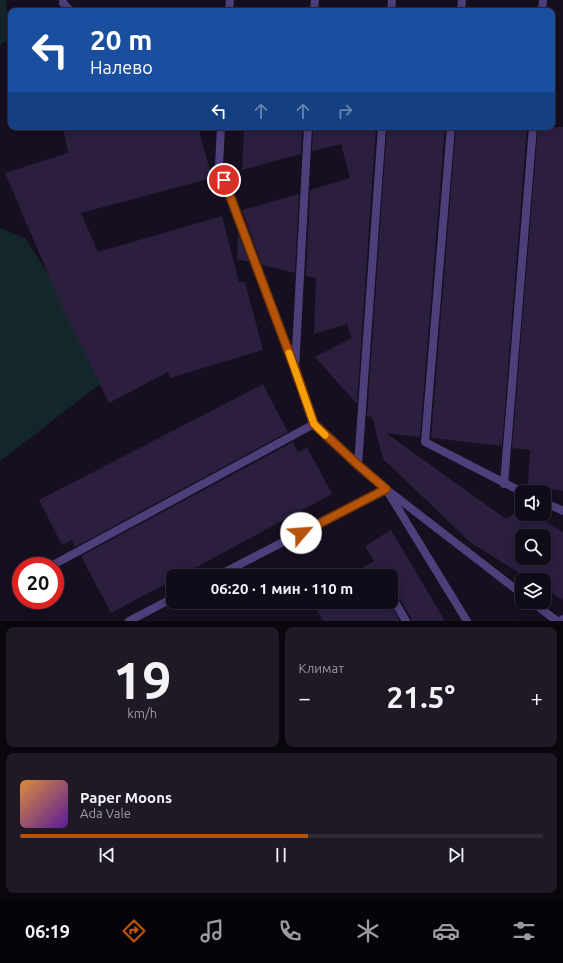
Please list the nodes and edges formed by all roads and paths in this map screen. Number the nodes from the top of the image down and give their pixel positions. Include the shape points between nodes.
1 (63, 0) edge
2 (68, 8) edge
3 (221, 130) edge
4 (308, 130) edge
5 (382, 130) edge
6 (451, 130) edge
7 (533, 130) edge
8 (295, 369) junction
9 (314, 424) junction
10 (358, 465) junction
11 (504, 484) junction
12 (386, 489) junction
13 (515, 489) edge
14 (551, 505) edge
15 (563, 511) edge
16 (64, 559) edge
17 (231, 569) edge
18 (515, 589) edge
19 (166, 602) edge
20 (398, 607) edge
21 (541, 609) edge
22 (563, 619) edge
23 (129, 621) edge
24 (406, 621) edge
25 (467, 621) edge
26 (557, 621) edge
27 (560, 621) edge

1 - 2 street
3 - 8 street via 218,165
4 - 8 street
5 - 10 street
6 - 11 street via 424,442
7 - 11 street
8 - 9 street
9 - 10 street
9 - 16 street
10 - 12 street
11 - 13 street
12 - 17 street
12 - 18 street
12 - 25 street
14 - 15 street
19 - 23 street
20 - 24 street
21 - 26 street
22 - 27 street

